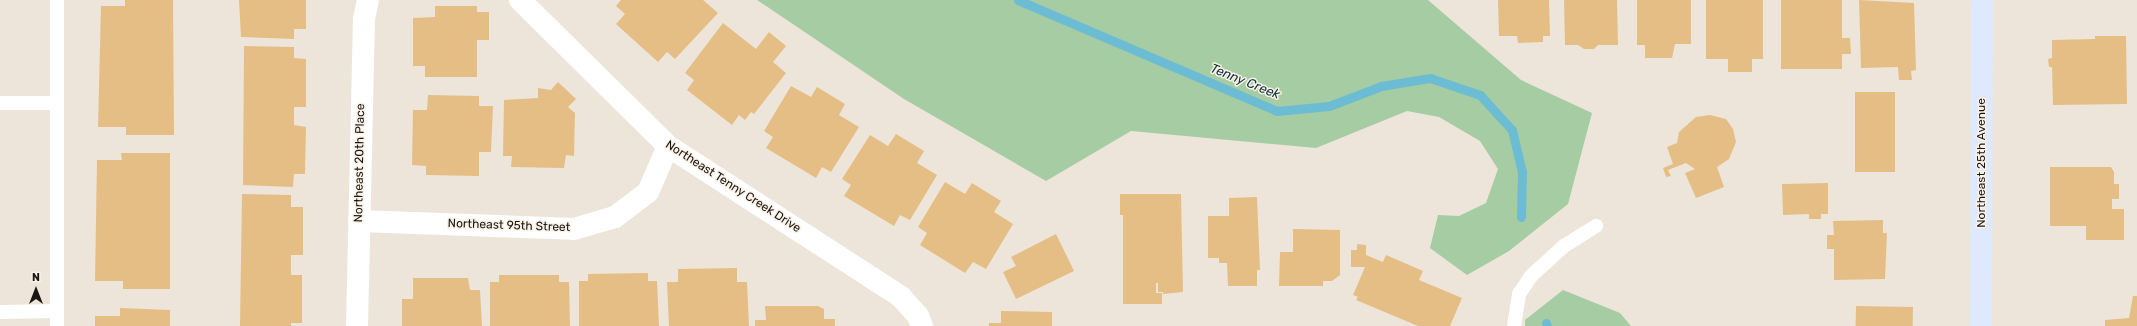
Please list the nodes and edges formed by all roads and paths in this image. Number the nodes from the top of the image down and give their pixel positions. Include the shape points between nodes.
1 (57, 0) edge
2 (368, 0) edge
3 (520, 0) edge
4 (1982, 0) edge
5 (0, 103) edge
6 (57, 103) junction
7 (668, 146) junction
8 (358, 221) junction
9 (1596, 226) dead end
10 (57, 311) junction
11 (0, 312) edge
12 (57, 326) edge
13 (357, 326) edge
14 (922, 326) edge
15 (1514, 326) edge
16 (1981, 326) edge

1 - 6 lane
2 - 8 street, Northeast 20th Place via 364,19
3 - 7 street, Northeast Tenny Creek Drive
4 - 16 street, Northeast 25th Avenue
5 - 6 lane
6 - 10 lane
7 - 8 street, Northeast 95th Street via 648,192 614,216 574,229
7 - 14 street, Northeast Tenny Creek Drive via 901,297 918,316
8 - 13 street, Northeast 20th Place
9 - 15 lane via 1564,246 1531,276 1519,294
10 - 11 lane
10 - 12 lane

